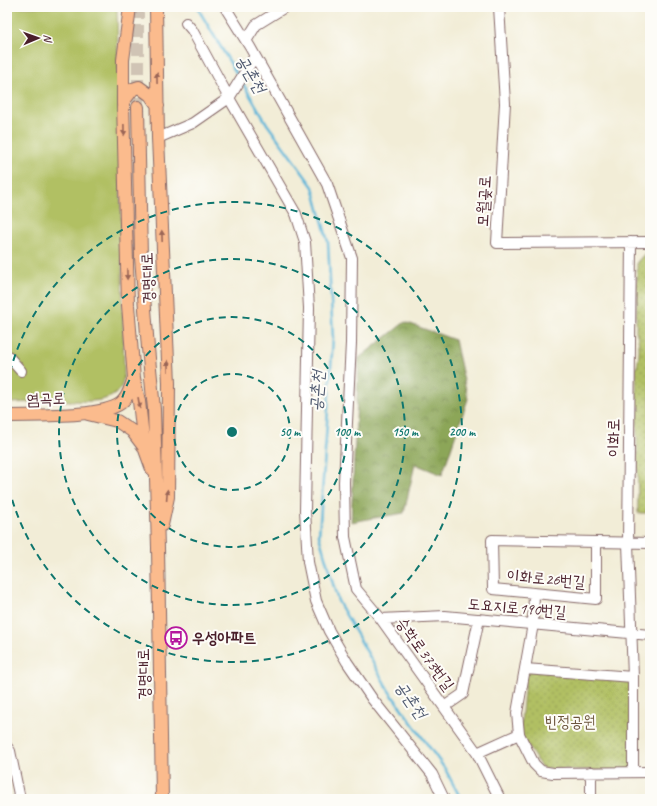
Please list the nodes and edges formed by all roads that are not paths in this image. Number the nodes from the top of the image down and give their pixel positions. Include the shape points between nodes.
1 (123, 7) edge
2 (130, 7) edge
3 (156, 7) edge
4 (225, 7) edge
5 (285, 7) edge
6 (499, 7) edge
7 (186, 23) dead end
8 (246, 41) junction
9 (253, 59) junction
10 (123, 60) junction
11 (230, 96) junction
12 (123, 102) junction
13 (158, 106) junction
14 (138, 107) tunnel mouth
15 (158, 138) junction
16 (630, 242) junction
17 (650, 242) edge
18 (7, 355) edge
19 (21, 371) dead end
20 (134, 378) junction
21 (85, 414) junction
22 (7, 416) edge
23 (144, 447) junction
24 (156, 480) junction
25 (596, 542) junction
26 (628, 543) junction
27 (650, 543) edge
28 (158, 548) junction
29 (534, 592) junction
30 (381, 619) junction
31 (479, 619) junction
32 (533, 624) junction
33 (631, 633) junction
34 (650, 635) edge
35 (525, 668) junction
36 (633, 677) junction
37 (444, 707) junction
38 (519, 734) junction
39 (7, 747) edge
40 (477, 753) junction
41 (10, 770) edge
42 (591, 772) junction
43 (633, 772) junction
44 (650, 772) edge
45 (20, 799) edge
46 (162, 799) edge
47 (444, 799) edge
48 (500, 799) edge
49 (591, 799) edge

1 - 10 main road
2 - 10 main road, 경명대로
13 -> 3 main road, 경명대로
4 - 8 street, 승학로373번길
5 - 8 street via 256,25
6 - 16 street, 모월곶로 via 505,103 496,243
7 - 11 street
8 - 9 street, 승학로373번길
9 - 11 street
9 - 30 street, 승학로373번길 via 326,184 352,258 351,343 344,482 345,537 356,589
10 - 12 main road, 경명대로
11 - 15 street via 193,123
11 - 47 street via 296,214 305,242 309,308 305,510 308,562 316,601 347,662 373,700 432,774
12 - 13 main road via 133,89 139,87 150,95
12 -> 20 main road, 경명대로 via 128,305
13 - 15 main road, 경명대로
14 - 24 main road, 경명대로 via 142,257 154,409
28 -> 15 main road, 경명대로 via 168,497 169,384
16 - 17 street, 모월곶로
16 - 26 street, 이화로
18 - 19 street
20 - 21 main road, 염곡로 via 127,396 121,403
20 -> 23 main road, 경명대로
21 - 22 main road, 염곡로
21 - 23 main road, 염곡로 via 117,421 132,431
23 - 24 main road, 경명대로
24 - 28 main road, 경명대로
25 - 26 street, 이화로26번길
25 - 29 street, 이화로26번길 via 596,599
25 - 29 street, 이화로26번길 via 492,540 493,589
26 - 27 street, 이화로26번길
26 - 33 street, 이화로
28 - 46 main road, 경명대로
29 - 32 street
30 - 31 street, 도요지로190번길 via 445,616
30 - 37 street, 승학로373번길
31 - 32 street, 도요지로190번길
31 - 37 street, 승학로373번길 via 463,694
32 - 33 street, 도요지로190번길
32 - 35 street
33 - 34 street, 도요지로190번길
33 - 36 street, 이화로
35 - 36 street
35 - 38 street via 517,713
36 - 43 street, 이화로
37 - 40 street, 승학로373번길
38 - 40 street
38 - 42 street via 534,764 541,771
39 - 41 street via 10,751
40 - 48 street, 승학로373번길
41 - 45 street
42 - 43 street
42 - 49 street
43 - 44 street

